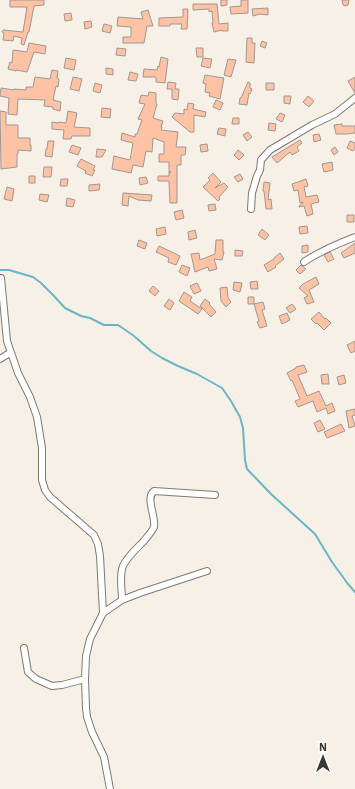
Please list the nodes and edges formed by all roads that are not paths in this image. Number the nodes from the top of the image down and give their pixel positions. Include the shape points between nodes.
1 (355, 98) edge
2 (250, 209) dead end
3 (355, 237) edge
4 (304, 262) dead end
5 (0, 278) edge
6 (11, 353) junction
7 (0, 359) edge
8 (215, 495) dead end
9 (207, 571) dead end
10 (122, 600) junction
11 (103, 613) junction
12 (24, 648) dead end
13 (85, 679) junction
14 (110, 789) edge

1 - 2 street via 335,114 312,124 270,150 261,160
3 - 4 street via 336,244
5 - 6 street via 7,341
6 - 7 street
6 - 11 street via 37,417 45,490 94,535 98,544
8 - 10 street via 154,491 151,493 154,527 123,566
9 - 10 street
10 - 11 street
11 - 13 street via 90,639
12 - 13 street via 28,672 36,679 52,686
13 - 14 street via 87,718 104,757

